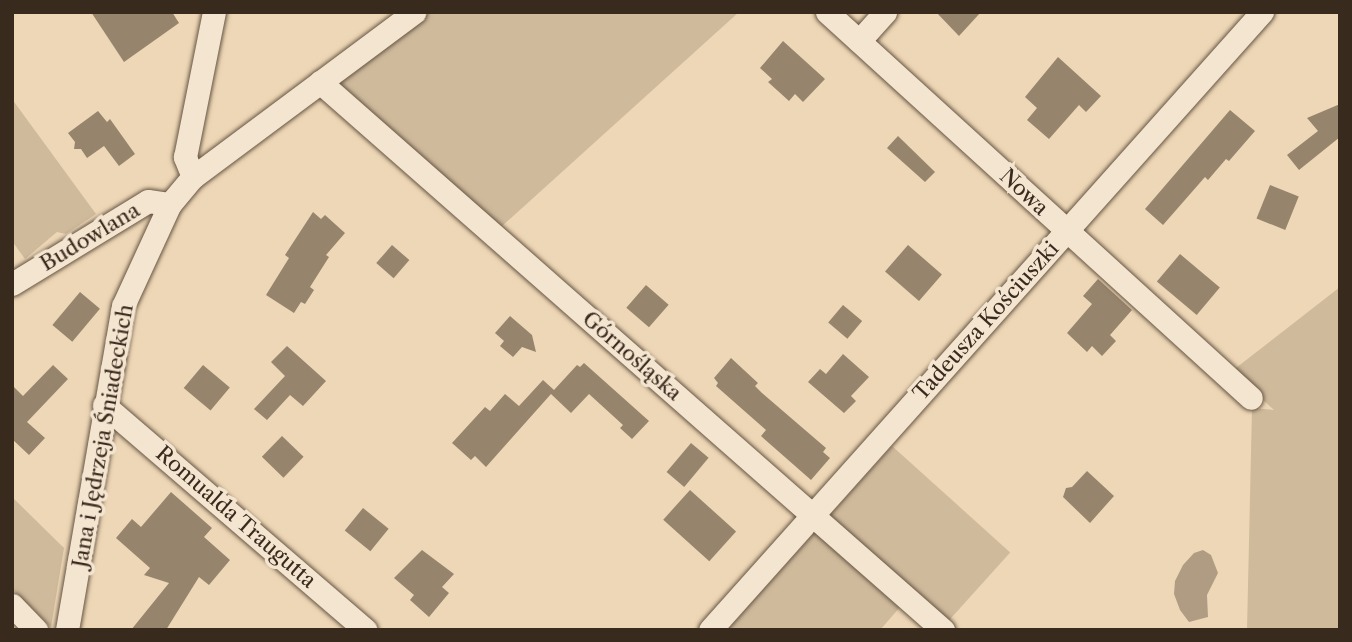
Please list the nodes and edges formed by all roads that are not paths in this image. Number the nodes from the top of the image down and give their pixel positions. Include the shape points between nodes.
1 (214, 12) edge
2 (414, 12) edge
3 (827, 12) edge
4 (885, 12) edge
5 (1262, 12) edge
6 (859, 41) junction
7 (320, 82) junction
8 (193, 177) junction
9 (170, 204) junction
10 (1066, 231) junction
11 (12, 284) edge
12 (1251, 398) dead end
13 (104, 405) junction
14 (812, 515) junction
15 (12, 605) edge
16 (36, 630) edge
17 (66, 630) edge
18 (366, 630) edge
19 (710, 630) edge
20 (943, 630) edge

1 - 8 street via 185,157
2 - 7 street, Jana i Jędrzeja Śniadeckich
3 - 6 street, Nowa
4 - 6 street
5 - 10 street, Tadeusza Kościuszki
6 - 10 street, Nowa
7 - 8 street, Jana i Jędrzeja Śniadeckich
7 - 14 street, Górnośląska
8 - 9 street, Jana i Jędrzeja Śniadeckich
9 - 11 street, Budowlana via 148,201
9 - 13 street, Jana i Jędrzeja Śniadeckich via 123,306
10 - 12 street, Nowa
10 - 14 street, Tadeusza Kościuszki
13 - 17 street, Jana i Jędrzeja Śniadeckich
13 - 18 street, Romualda Traugutta
14 - 19 street, Tadeusza Kościuszki
14 - 20 street, Górnośląska
15 - 16 street

